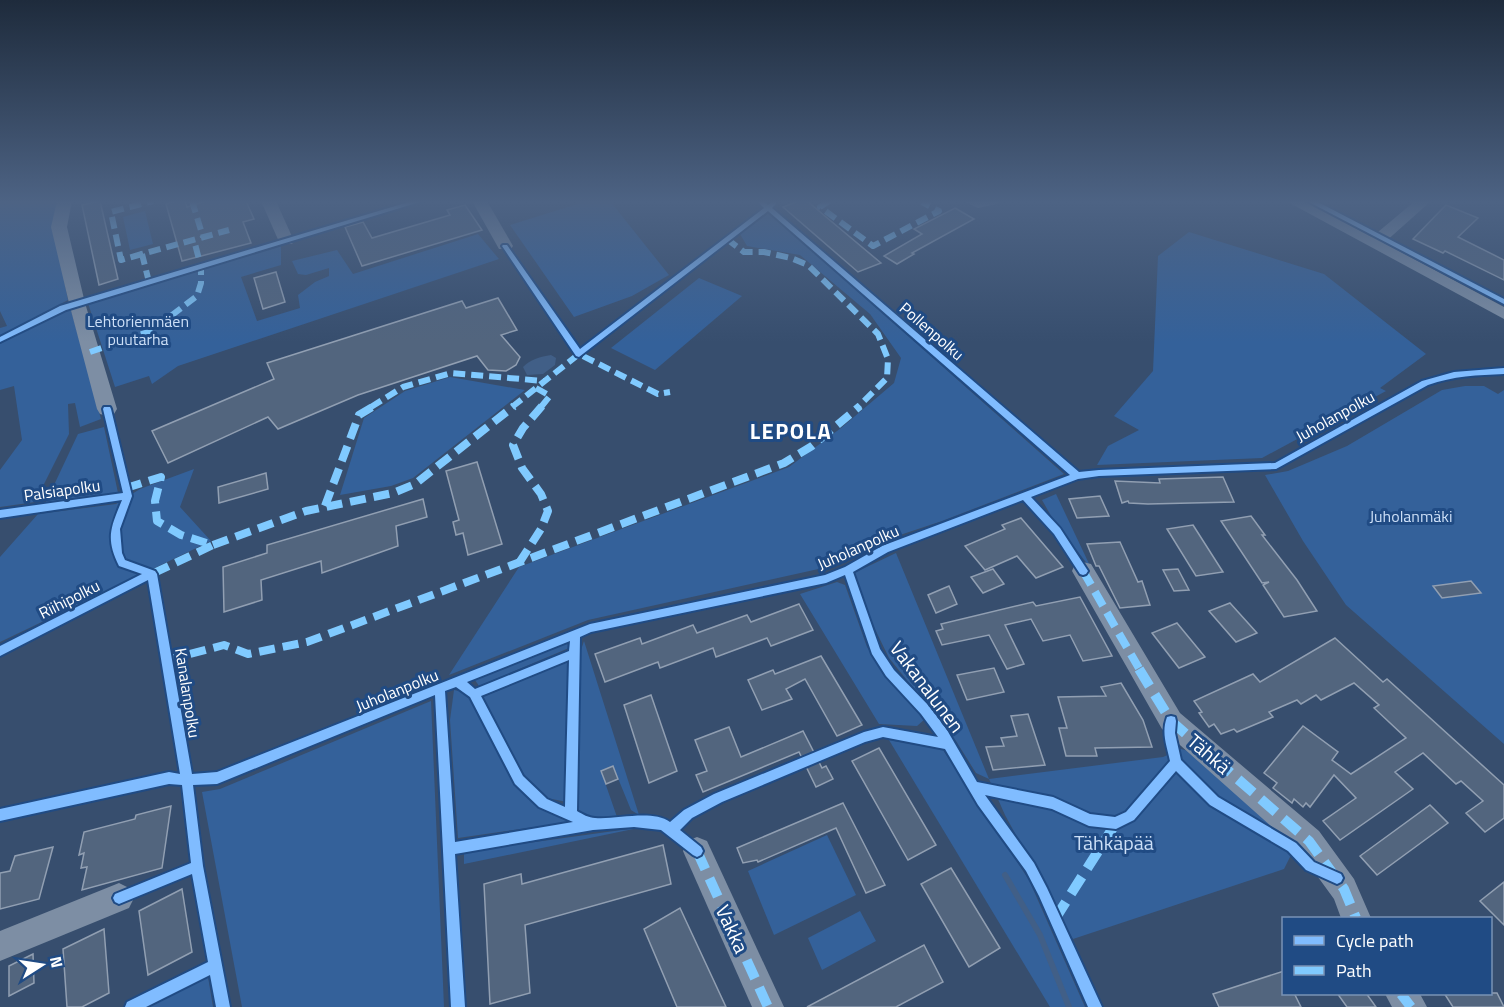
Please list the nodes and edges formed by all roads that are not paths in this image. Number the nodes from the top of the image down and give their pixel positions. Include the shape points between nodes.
1 (64, 248) edge
2 (1380, 248) edge
3 (1504, 314) edge
4 (107, 409) dead end
5 (1083, 572) dead end
6 (697, 851) dead end
7 (119, 898) dead end
8 (1356, 917) edge
9 (0, 946) edge
10 (768, 1007) edge

1 - 4 street
2 - 3 street
5 - 8 street, Tähkä via 1172,721 1309,841 1344,889
6 - 10 street, Vakka
7 - 9 street

